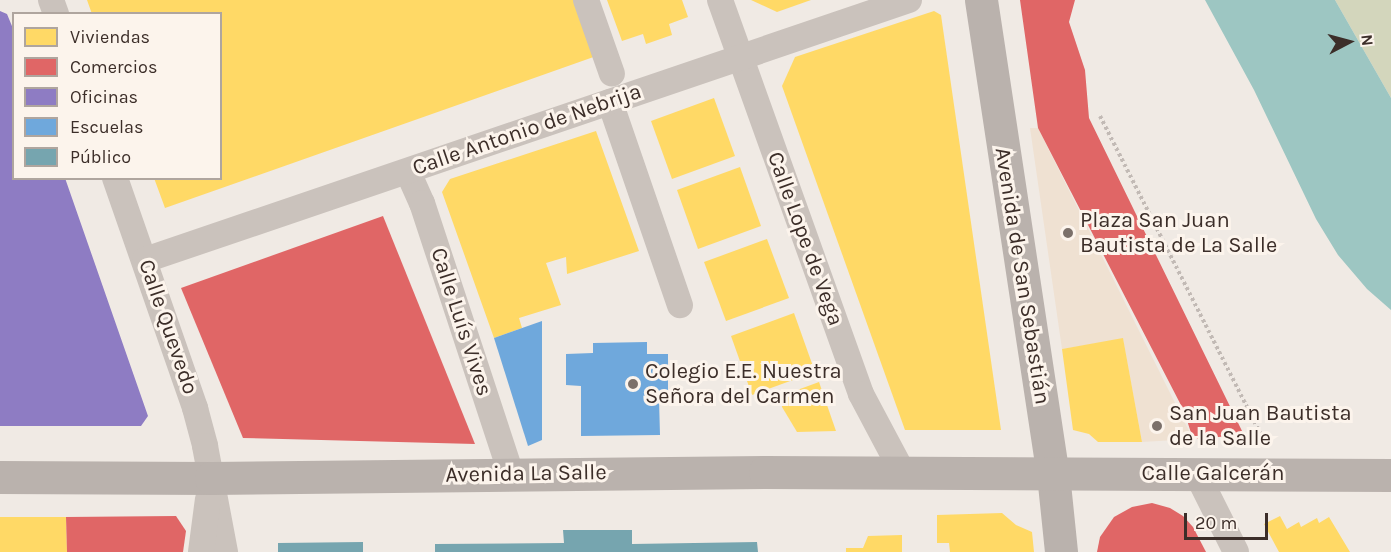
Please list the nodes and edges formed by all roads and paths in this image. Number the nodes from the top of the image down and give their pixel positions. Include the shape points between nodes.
1 (586, 0) edge
2 (720, 0) edge
3 (909, 0) edge
4 (981, 0) edge
5 (740, 56) junction
6 (612, 74) dead end
7 (610, 102) junction
8 (1100, 116) dead end
9 (408, 172) junction
10 (116, 180) edge
11 (145, 260) junction
12 (680, 305) dead end
13 (1274, 462) junction
14 (903, 473) junction
15 (511, 474) junction
16 (1053, 474) junction
17 (1197, 474) junction
18 (1382, 475) edge
19 (0, 477) edge
20 (212, 478) junction
21 (201, 552) edge
22 (225, 552) edge
23 (1062, 552) edge
24 (1236, 552) edge

1 - 6 street
2 - 5 street, Calle Lope de Vega
3 - 5 street, Calle Antonio de Nebrija
4 - 16 main road, Avenida de San Sebastián
5 - 7 street, Calle Antonio de Nebrija
5 - 14 street, Calle Lope de Vega via 861,394
7 - 9 street, Calle Antonio de Nebrija
7 - 12 street
8 - 13 path
9 - 11 street, Calle Antonio de Nebrija
9 - 15 street, Calle Luís Vives via 422,203
10 - 11 street, Calle Quevedo
11 - 20 street, Calle Quevedo via 195,408
13 - 17 main road, Calle Galcerán
13 - 18 main road, Calle Galcerán
14 - 15 main road, Avenida La Salle
14 - 16 main road, Avenida La Salle
15 - 20 main road, Avenida La Salle
16 - 17 main road, Calle Galcerán
16 - 23 main road, Avenida de San Sebastián
17 - 24 street
19 - 20 main road, Avenida La Salle
20 - 21 street
20 - 22 street, Calle Quevedo

